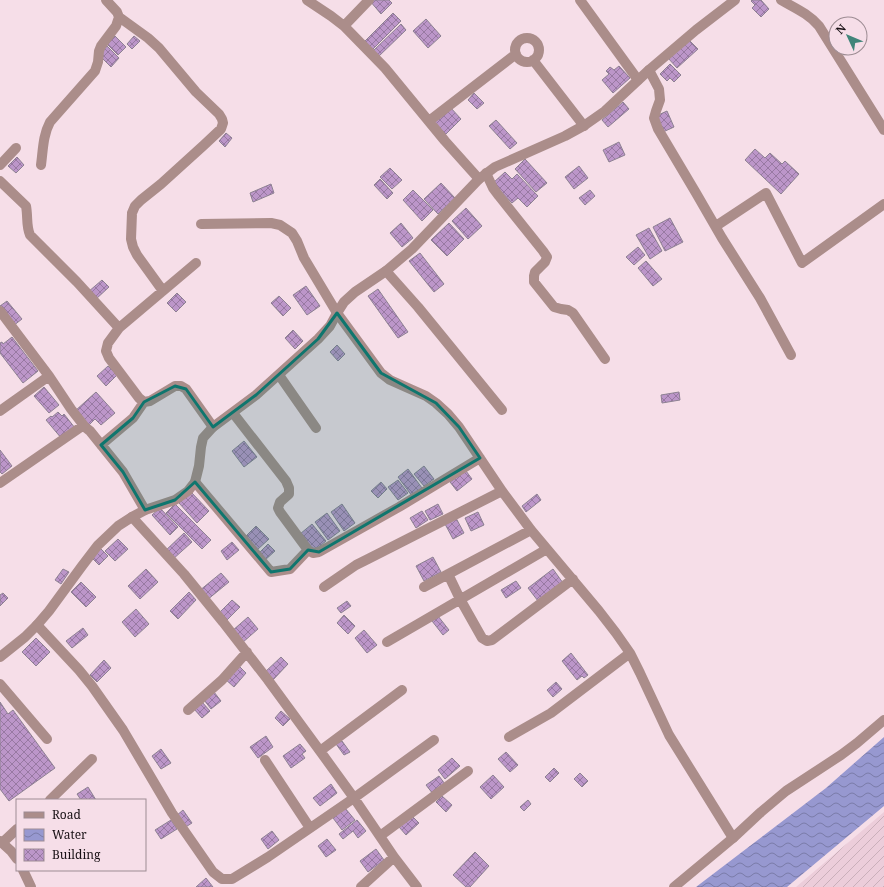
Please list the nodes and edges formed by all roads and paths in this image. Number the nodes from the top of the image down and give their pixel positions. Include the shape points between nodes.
1 (106, 0) edge
2 (307, 0) edge
3 (369, 0) edge
4 (581, 0) edge
5 (736, 0) edge
6 (781, 0) edge
7 (119, 17) junction
8 (344, 26) junction
9 (516, 54) junction
10 (533, 60) junction
11 (649, 70) junction
12 (638, 80) junction
13 (429, 122) junction
14 (584, 126) junction
15 (884, 130) edge
16 (16, 148) dead end
17 (0, 165) edge
18 (41, 165) dead end
19 (482, 176) junction
20 (0, 181) edge
21 (884, 204) edge
22 (201, 224) dead end
23 (716, 226) junction
24 (196, 263) dead end
25 (386, 271) junction
26 (163, 291) junction
27 (0, 311) edge
28 (337, 313) junction
29 (119, 328) junction
30 (791, 355) dead end
31 (605, 359) dead end
32 (279, 375) junction
33 (49, 376) junction
34 (144, 402) junction
35 (502, 410) dead end
36 (0, 411) edge
37 (233, 413) junction
38 (85, 427) junction
39 (213, 427) junction
40 (316, 428) dead end
41 (101, 445) junction
42 (480, 458) junction
43 (195, 482) junction
44 (0, 483) edge
45 (502, 491) junction
46 (145, 510) junction
47 (132, 517) junction
48 (531, 530) junction
49 (547, 549) junction
50 (308, 550) junction
51 (448, 574) junction
52 (573, 579) junction
53 (324, 587) dead end
54 (424, 587) dead end
55 (460, 599) junction
56 (37, 625) junction
57 (387, 642) dead end
58 (247, 652) junction
59 (630, 653) junction
60 (0, 657) edge
61 (0, 684) edge
62 (402, 690) dead end
63 (188, 710) dead end
64 (884, 720) edge
65 (509, 737) dead end
66 (47, 739) dead end
67 (434, 740) dead end
68 (320, 751) junction
69 (92, 759) dead end
70 (265, 760) dead end
71 (468, 771) dead end
72 (354, 798) junction
73 (51, 799) edge
74 (310, 828) junction
75 (16, 830) edge
76 (380, 836) junction
77 (733, 838) junction
78 (1, 842) edge
79 (394, 857) junction
80 (16, 858) edge
81 (23, 871) edge
82 (31, 887) edge
83 (361, 887) edge
84 (416, 887) edge
85 (674, 887) edge

1 - 7 street via 118,12
2 - 8 street
3 - 8 street
4 - 12 street
5 - 11 street
6 - 15 street via 813,19 819,26
7 - 18 street via 116,26 101,46 95,71 46,129
7 - 26 street via 159,48 196,92 219,114 223,123 221,129 204,145 141,200 132,213 133,247
8 - 13 street via 385,68
9 - 10 street via 525,62
9 - 10 street via 518,43 524,39 532,39 539,47 538,55
9 - 13 street
10 - 14 street
11 - 12 street
11 - 23 street via 659,89 660,100 654,118 658,129
12 - 14 street via 605,111
13 - 19 street
14 - 19 street
16 - 17 street
19 - 25 street via 412,249
19 - 31 street via 547,257 536,272 534,282 554,307 573,313
20 - 29 street via 26,206 30,235
21 - 23 street via 802,263 766,193
22 - 28 street via 271,223 292,232 304,258
23 - 30 street
24 - 26 street
25 - 28 street via 355,292
25 - 35 street
26 - 29 street
27 - 33 street
28 - 32 street via 330,326 318,339
28 - 42 street via 381,373 436,403 459,427
29 - 34 street via 108,342 106,351
32 - 37 street
32 - 40 street
33 - 36 street
33 - 38 street
34 - 39 street via 175,386 180,386 186,389
34 - 41 street via 133,418
37 - 39 street
37 - 50 street via 286,481 288,494 278,508
38 - 41 street
38 - 44 street via 81,427
39 - 43 street via 203,438 200,447 200,466
41 - 46 street via 123,472
42 - 45 street
42 - 50 street via 319,552 313,553
43 - 46 street via 188,491 175,500
43 - 50 street via 271,572 290,569
45 - 48 street
45 - 53 street via 356,565
46 - 47 street
47 - 56 street via 98,545
47 - 58 street via 184,574
48 - 49 street
48 - 51 street
49 - 52 street
49 - 55 street
51 - 54 street
51 - 55 street
52 - 55 street via 492,640 487,641 482,638
52 - 59 street
55 - 57 street
56 - 60 street
56 - 74 street via 92,686 123,730 172,813 213,872 222,879 232,879
58 - 63 street via 222,680
58 - 68 street
59 - 65 street via 551,713
59 - 77 street via 669,735
61 - 66 street
62 - 68 street
64 - 77 street via 841,755 786,791
67 - 72 street
68 - 72 street
69 - 73 street
70 - 74 street
71 - 76 street
72 - 74 street
72 - 76 street
75 - 78 street
76 - 79 street
77 - 85 street
78 - 80 street
79 - 83 street
79 - 84 street
81 - 82 street

